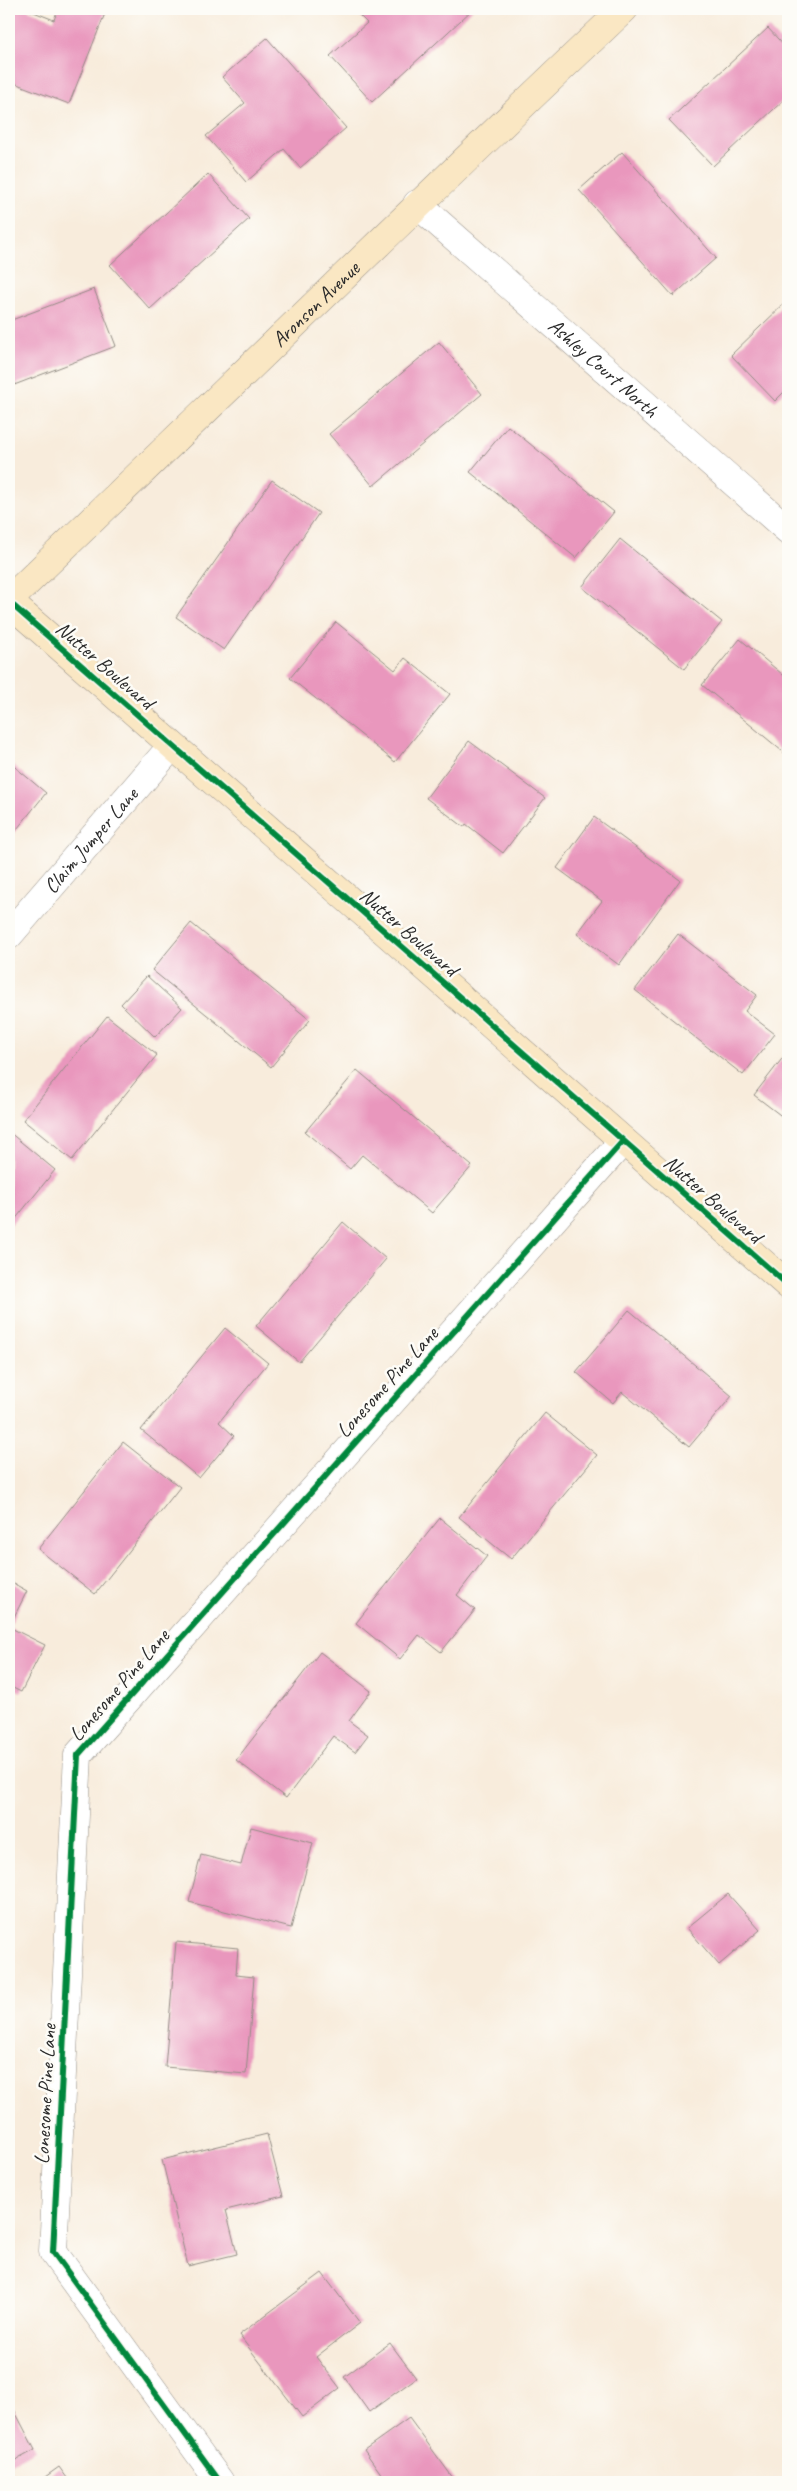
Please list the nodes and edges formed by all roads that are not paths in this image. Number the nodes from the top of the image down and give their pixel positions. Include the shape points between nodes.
1 (624, 9) edge
2 (417, 204) junction
3 (788, 530) edge
4 (9, 601) edge
5 (172, 746) junction
6 (9, 935) edge
7 (623, 1141) junction
8 (788, 1285) edge
9 (220, 2482) edge

1 - 2 street, Aronson Avenue
2 - 3 street, Ashley Court North
2 - 4 street, Aronson Avenue
4 - 5 street, Nutter Boulevard
5 - 6 street, Claim Jumper Lane
5 - 7 street, Nutter Boulevard
7 - 8 street, Nutter Boulevard
7 - 9 street, Lonesome Pine Lane via 78,1755 53,2252

